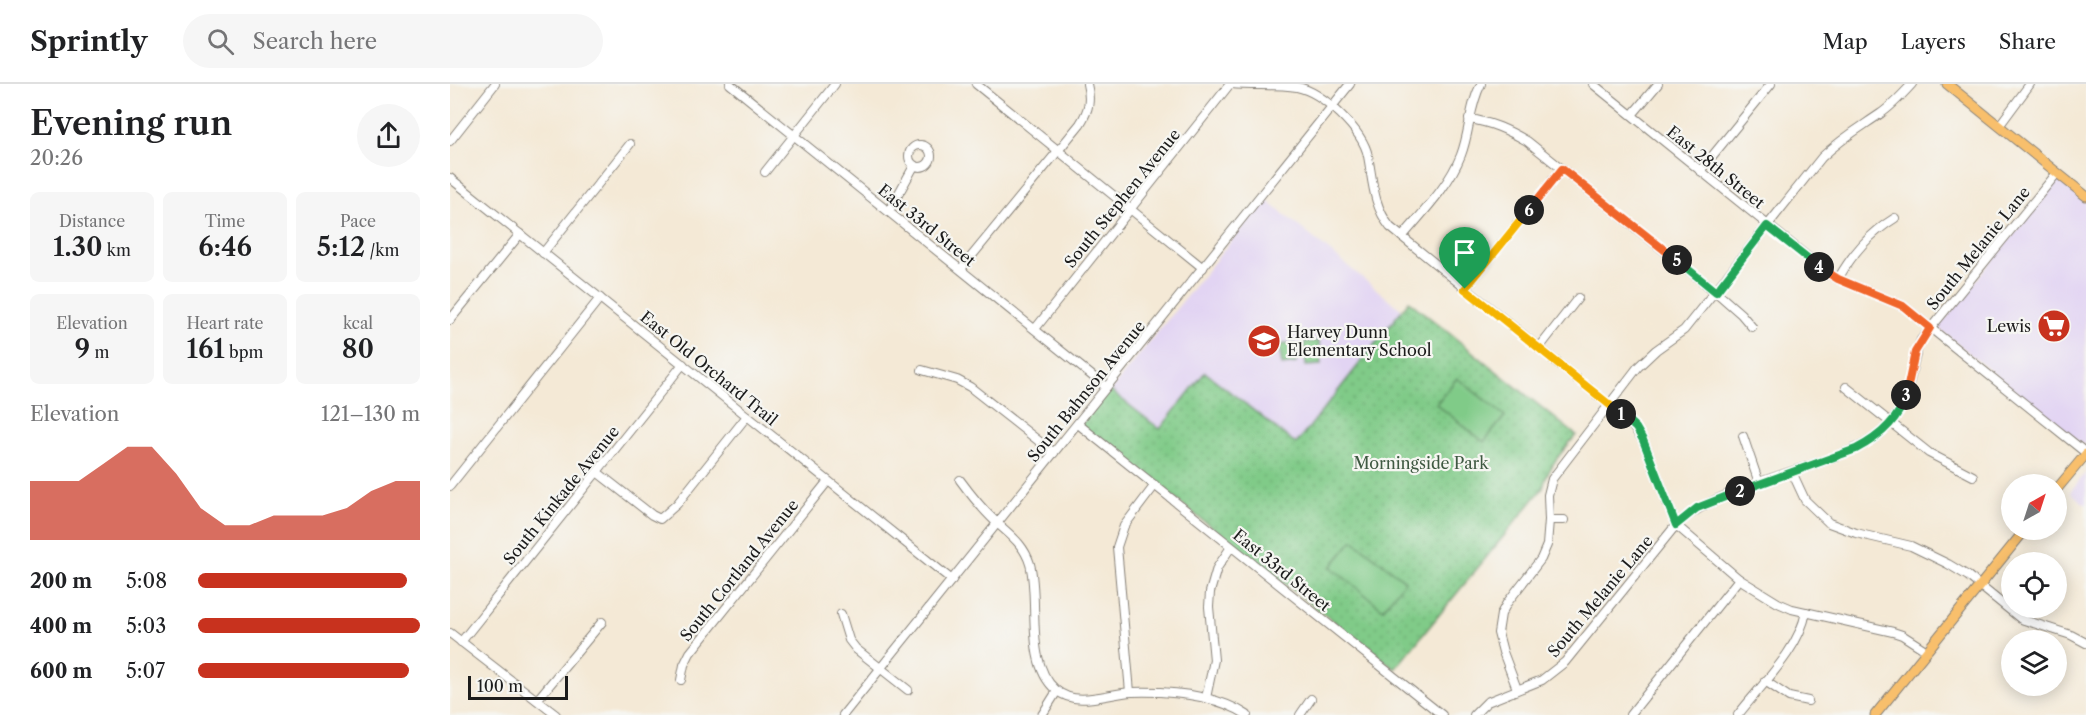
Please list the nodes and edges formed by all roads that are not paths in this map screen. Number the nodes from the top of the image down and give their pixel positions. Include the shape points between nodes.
1 (495, 84) edge
2 (730, 84) edge
3 (835, 84) edge
4 (976, 84) edge
5 (1087, 84) edge
6 (1231, 84) edge
7 (1350, 84) edge
8 (1481, 84) edge
9 (1593, 84) edge
10 (1659, 84) edge
11 (1771, 84) edge
12 (1912, 84) edge
13 (1947, 84) edge
14 (2030, 84) edge
15 (1332, 107) junction
16 (1632, 115) junction
17 (1469, 119) junction
18 (1999, 126) junction
19 (794, 136) junction
20 (450, 141) edge
21 (630, 144) dead end
22 (1058, 150) junction
23 (914, 166) dead end
24 (1562, 169) junction
25 (1700, 171) junction
26 (765, 172) dead end
27 (2057, 173) junction
28 (450, 178) edge
29 (2086, 196) edge
30 (1130, 208) junction
31 (889, 212) junction
32 (1895, 218) dead end
33 (1767, 226) junction
34 (520, 234) junction
35 (1402, 237) junction
36 (543, 253) junction
37 (1203, 268) junction
38 (961, 269) junction
39 (1838, 279) junction
40 (1465, 289) junction
41 (1716, 292) junction
42 (600, 298) junction
43 (1578, 298) dead end
44 (450, 320) edge
45 (1752, 327) dead end
46 (1930, 328) junction
47 (1035, 329) junction
48 (1539, 348) junction
49 (682, 364) junction
50 (922, 370) dead end
51 (1107, 387) junction
52 (1846, 387) dead end
53 (1610, 405) junction
54 (747, 416) junction
55 (1890, 423) junction
56 (1077, 424) junction
57 (1743, 436) dead end
58 (1054, 453) junction
59 (2086, 454) edge
60 (597, 472) junction
61 (1792, 472) junction
62 (1973, 476) dead end
63 (2067, 477) edge
64 (960, 480) dead end
65 (828, 481) junction
66 (1760, 483) junction
67 (1155, 485) junction
68 (450, 486) edge
69 (1549, 520) junction
70 (1564, 520) dead end
71 (997, 523) junction
72 (1676, 525) junction
73 (2017, 540) edge
74 (1232, 547) junction
75 (1739, 579) junction
76 (952, 580) junction
77 (1979, 586) junction
78 (1806, 612) junction
79 (841, 614) dead end
80 (602, 622) dead end
81 (450, 633) edge
82 (461, 642) junction
83 (2086, 643) edge
84 (1927, 651) junction
85 (880, 669) junction
86 (681, 680) dead end
87 (1766, 681) junction
88 (1517, 689) junction
89 (908, 690) dead end
90 (1057, 691) junction
91 (1130, 692) junction
92 (1206, 699) junction
93 (1311, 699) dead end
94 (537, 700) junction
95 (1808, 701) dead end
96 (1878, 714) edge
97 (556, 715) edge
98 (843, 715) edge
99 (1042, 715) edge
100 (1247, 715) edge
101 (1300, 715) edge
102 (1442, 715) edge
103 (1474, 715) edge
104 (1630, 715) edge
105 (1738, 715) edge

1 - 20 street
2 - 19 street, East 33rd Street
3 - 19 street
4 - 22 street
5 - 22 street via 1090,95 1085,117
6 - 15 street via 1299,87
6 - 30 street, South Stephen Avenue
7 - 15 street, South Bahnson Avenue
8 - 17 street
9 - 16 street, East 28th Street
10 - 16 street
11 - 25 street
12 - 33 street via 1881,114 1847,134 1822,157
13 - 18 main road
14 - 18 street
15 - 35 street via 1363,142 1379,212
15 - 37 street, South Bahnson Avenue
16 - 25 street, East 28th Street
17 - 24 street via 1509,130
17 - 35 street via 1455,170
18 - 27 main road
19 - 26 street
19 - 31 street, East 33rd Street
21 - 36 street
22 - 30 street
22 - 38 street
23 - 31 street
24 - 40 street
24 - 41 street
25 - 33 street, East 28th Street
27 - 29 main road
27 - 46 street, South Melanie Lane
28 - 34 street, East Old Orchard Trail
30 - 37 street
30 - 47 street, South Stephen Avenue
31 - 38 street, East 33rd Street
32 - 39 street via 1864,241
33 - 39 street, East 28th Street
33 - 41 street
34 - 36 street, East Old Orchard Trail
34 - 44 street
35 - 40 street
36 - 42 street, East Old Orchard Trail
37 - 51 street, South Bahnson Avenue
38 - 47 street, East 33rd Street
39 - 46 street, East 28th Street via 1903,306
40 - 48 street
41 - 45 street
41 - 53 street via 1684,330 1638,367
42 - 49 street, East Old Orchard Trail
42 - 68 street
43 - 48 street
46 - 55 street, South Melanie Lane via 1915,352 1905,399
46 - 59 street, East 28th Street
47 - 51 street, East 33rd Street
48 - 53 street
49 - 54 street, East Old Orchard Trail
49 - 60 street, South Kinkade Avenue
50 - 58 street via 970,387
51 - 56 street, South Bahnson Avenue
52 - 55 street
53 - 69 street via 1552,479
53 - 72 street via 1643,440
54 - 60 street via 677,504 660,519
54 - 65 street, East Old Orchard Trail
55 - 61 street, South Melanie Lane via 1856,449
55 - 62 street via 1929,453
56 - 58 street, South Bahnson Avenue
56 - 67 street, East 33rd Street
57 - 66 street
58 - 71 street, South Bahnson Avenue
59 - 63 main road
60 - 82 street, South Kinkade Avenue
61 - 66 street, South Melanie Lane
61 - 77 street via 1805,500 1829,523 1911,546 1948,564
64 - 71 street
65 - 76 street, East Old Orchard Trail
65 - 86 street, South Cortland Avenue via 690,653
66 - 72 street, South Melanie Lane via 1697,508
67 - 74 street, East 33rd Street
67 - 91 street via 1124,526 1117,547
69 - 70 street
69 - 88 street via 1547,545 1541,559 1501,614 1498,633
71 - 76 street, South Bahnson Avenue
71 - 90 street via 1018,541 1030,565 1038,656 1043,674
72 - 75 street
72 - 88 street, South Melanie Lane via 1565,662 1542,680
73 - 77 main road
74 - 92 street via 1217,568 1210,592 1214,660
74 - 102 street, East 33rd Street
75 - 78 street via 1778,603
75 - 104 street
76 - 85 street, South Bahnson Avenue
77 - 83 street via 2021,619
77 - 84 main road
78 - 84 street via 1902,635
78 - 87 street via 1799,634
79 - 85 street via 849,640
80 - 94 street
81 - 82 street
82 - 94 street
84 - 96 main road
85 - 89 street
85 - 98 street, South Bahnson Avenue
87 - 95 street via 1789,698
87 - 105 street
88 - 103 street, South Melanie Lane via 1487,702
90 - 91 street via 1084,699
90 - 99 street
91 - 92 street
92 - 100 street
93 - 101 street
94 - 97 street

